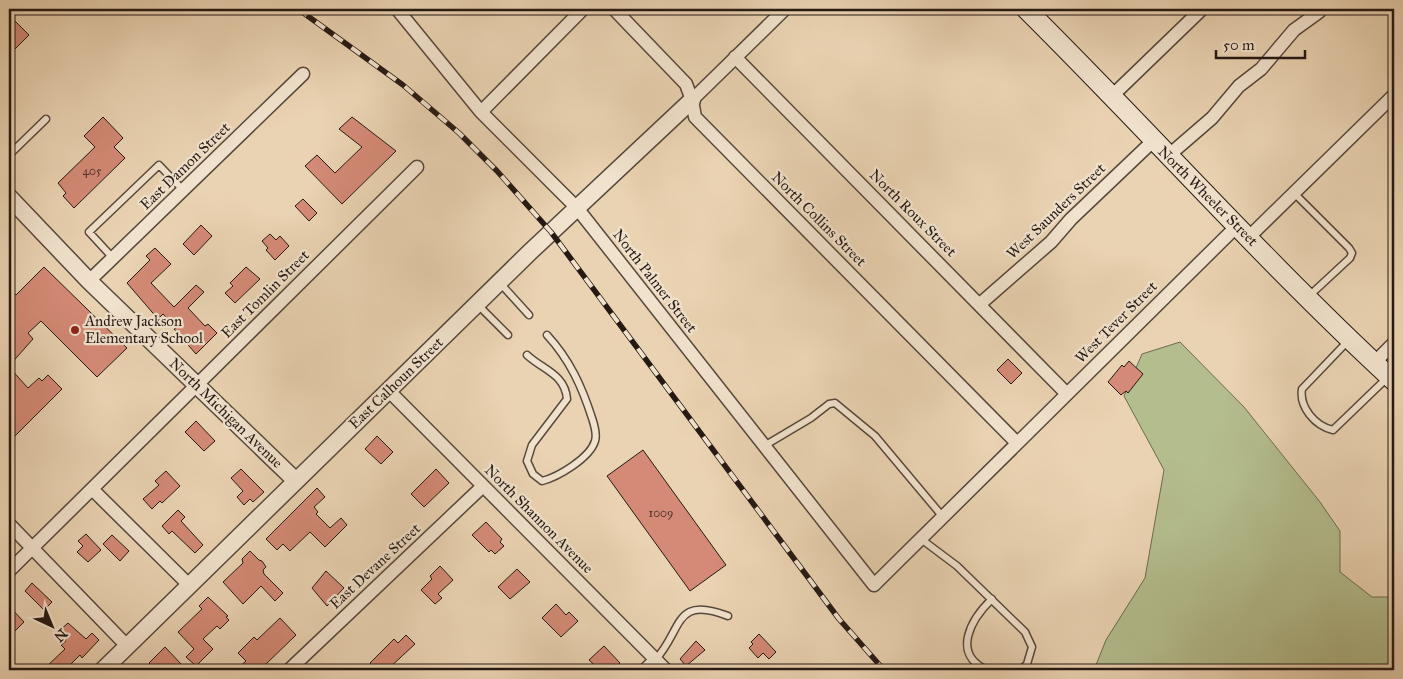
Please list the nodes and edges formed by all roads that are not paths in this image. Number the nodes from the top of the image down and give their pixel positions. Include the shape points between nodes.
1 (397, 9) edge
2 (583, 9) edge
3 (614, 9) edge
4 (785, 9) edge
5 (1026, 9) edge
6 (1202, 9) edge
7 (1319, 12) dead end
8 (735, 57) junction
9 (303, 74) dead end
10 (1394, 95) edge
11 (1112, 96) junction
12 (692, 100) junction
13 (480, 112) junction
14 (46, 119) dead end
15 (1153, 141) junction
16 (9, 155) edge
17 (1168, 156) junction
18 (417, 167) dead end
19 (184, 190) junction
20 (1294, 192) junction
21 (9, 197) edge
22 (577, 208) junction
23 (1244, 231) junction
24 (114, 258) junction
25 (89, 281) junction
26 (499, 282) junction
27 (1308, 297) junction
28 (477, 304) junction
29 (980, 304) junction
30 (529, 314) dead end
31 (508, 335) dead end
32 (547, 335) dead end
33 (1350, 339) junction
34 (1394, 343) edge
35 (527, 355) dead end
36 (1374, 363) junction
37 (1392, 378) edge
38 (197, 384) junction
39 (388, 390) junction
40 (1067, 394) junction
41 (1017, 443) junction
42 (764, 446) junction
43 (296, 481) junction
44 (483, 486) junction
45 (92, 490) junction
46 (943, 517) junction
47 (9, 524) edge
48 (921, 539) junction
49 (33, 548) junction
50 (9, 571) edge
51 (189, 585) junction
52 (874, 585) joint
53 (992, 599) junction
54 (728, 616) dead end
55 (128, 646) junction
56 (656, 659) junction
57 (104, 670) edge
58 (289, 670) edge
59 (645, 670) edge
60 (666, 670) edge
61 (987, 670) edge
62 (1021, 670) edge

1 - 13 street, North Palmer Street
2 - 13 street
3 - 12 street, North Collins Street via 686,84
4 - 8 street
5 - 11 main road, North Wheeler Street
6 - 11 street
7 - 17 street via 1294,30 1261,69 1239,86 1212,118
8 - 12 street
8 - 29 street, North Roux Street
9 - 19 street, East Damon Street
10 - 20 street, West Tever Street
11 - 15 main road, North Wheeler Street
12 - 22 street, East Calhoun Street
12 - 41 street, North Collins Street via 695,117
13 - 22 street, North Palmer Street
14 - 16 lane
15 - 17 main road, North Wheeler Street
15 - 29 street, West Saunders Street via 1051,242
17 - 23 main road, North Wheeler Street
18 - 38 street, East Tomlin Street
19 - 24 street, East Damon Street
19 - 24 lane via 159,165 89,232
20 - 23 street, West Tever Street
20 - 27 lane via 1352,253
21 - 25 street, North Michigan Avenue
22 - 26 street, East Calhoun Street
22 - 42 street, North Palmer Street
23 - 27 main road, North Wheeler Street
23 - 40 street, West Tever Street
24 - 25 street, East Damon Street
25 - 38 street, North Michigan Avenue
26 - 28 street, East Calhoun Street
26 - 30 lane
27 - 33 main road, North Wheeler Street
28 - 31 lane
28 - 39 street, East Calhoun Street
29 - 40 street, North Roux Street
32 - 35 lane via 562,351 578,378 596,440 576,463 556,478 542,481 533,474 527,461 532,445 567,399 566,388 560,378
33 - 36 main road, North Wheeler Street
33 - 37 lane via 1302,389 1300,399 1307,413 1333,430
34 - 36 street
36 - 37 main road, North Wheeler Street
38 - 43 street, North Michigan Avenue
38 - 45 street, East Tomlin Street
39 - 43 street, East Calhoun Street
39 - 44 street, North Shannon Avenue
40 - 41 street, West Tever Street
41 - 46 street, West Tever Street
42 - 46 lane via 828,404 836,403 875,436
42 - 52 street, North Palmer Street
43 - 51 street, East Calhoun Street
44 - 56 street, North Shannon Avenue
44 - 58 street, East Devane Street
45 - 49 street, East Tomlin Street
45 - 51 street
46 - 48 street, West Tever Street
47 - 49 street
48 - 52 street, West Tever Street
48 - 53 lane via 958,566
49 - 50 street, East Tomlin Street
49 - 55 street
51 - 55 street, East Calhoun Street
53 - 61 lane via 966,637 966,651 977,666
53 - 62 lane via 1025,632 1032,646 1027,664
54 - 56 lane via 704,608 691,611 675,626
55 - 57 street, East Calhoun Street
56 - 59 street
56 - 60 street, North Shannon Avenue

